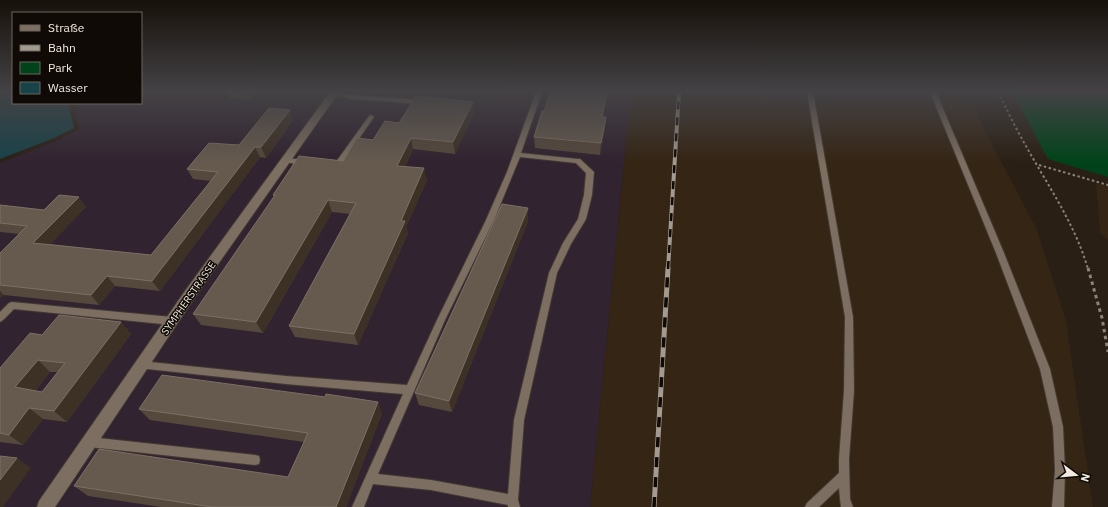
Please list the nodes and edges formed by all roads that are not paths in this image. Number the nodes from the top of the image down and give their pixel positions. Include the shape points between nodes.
1 (317, 116) edge
2 (530, 116) edge
3 (814, 116) edge
4 (943, 116) edge
5 (371, 117) dead end
6 (516, 155) junction
7 (286, 160) junction
8 (0, 318) edge
9 (172, 321) junction
10 (141, 366) junction
11 (410, 390) junction
12 (89, 442) junction
13 (255, 460) dead end
14 (845, 475) junction
15 (371, 479) junction
16 (514, 504) edge
17 (44, 507) edge
18 (358, 507) edge
19 (811, 507) edge
20 (847, 507) edge
21 (1058, 507) edge

1 - 7 street, SYMPHERSTRASSE
2 - 6 lane
3 - 14 lane via 848,317 849,392
4 - 21 lane via 1045,369 1058,427
5 - 7 lane via 338,164
6 - 11 lane via 490,220
6 - 16 lane via 578,161 590,172 582,219 553,273 519,420
7 - 9 street, SYMPHERSTRASSE
8 - 9 lane via 12,305
9 - 10 street, SYMPHERSTRASSE
10 - 11 lane
10 - 12 street, SYMPHERSTRASSE
11 - 15 lane
12 - 13 lane
12 - 17 street, SYMPHERSTRASSE
14 - 19 lane
14 - 20 lane
15 - 16 lane via 431,485
15 - 18 lane

